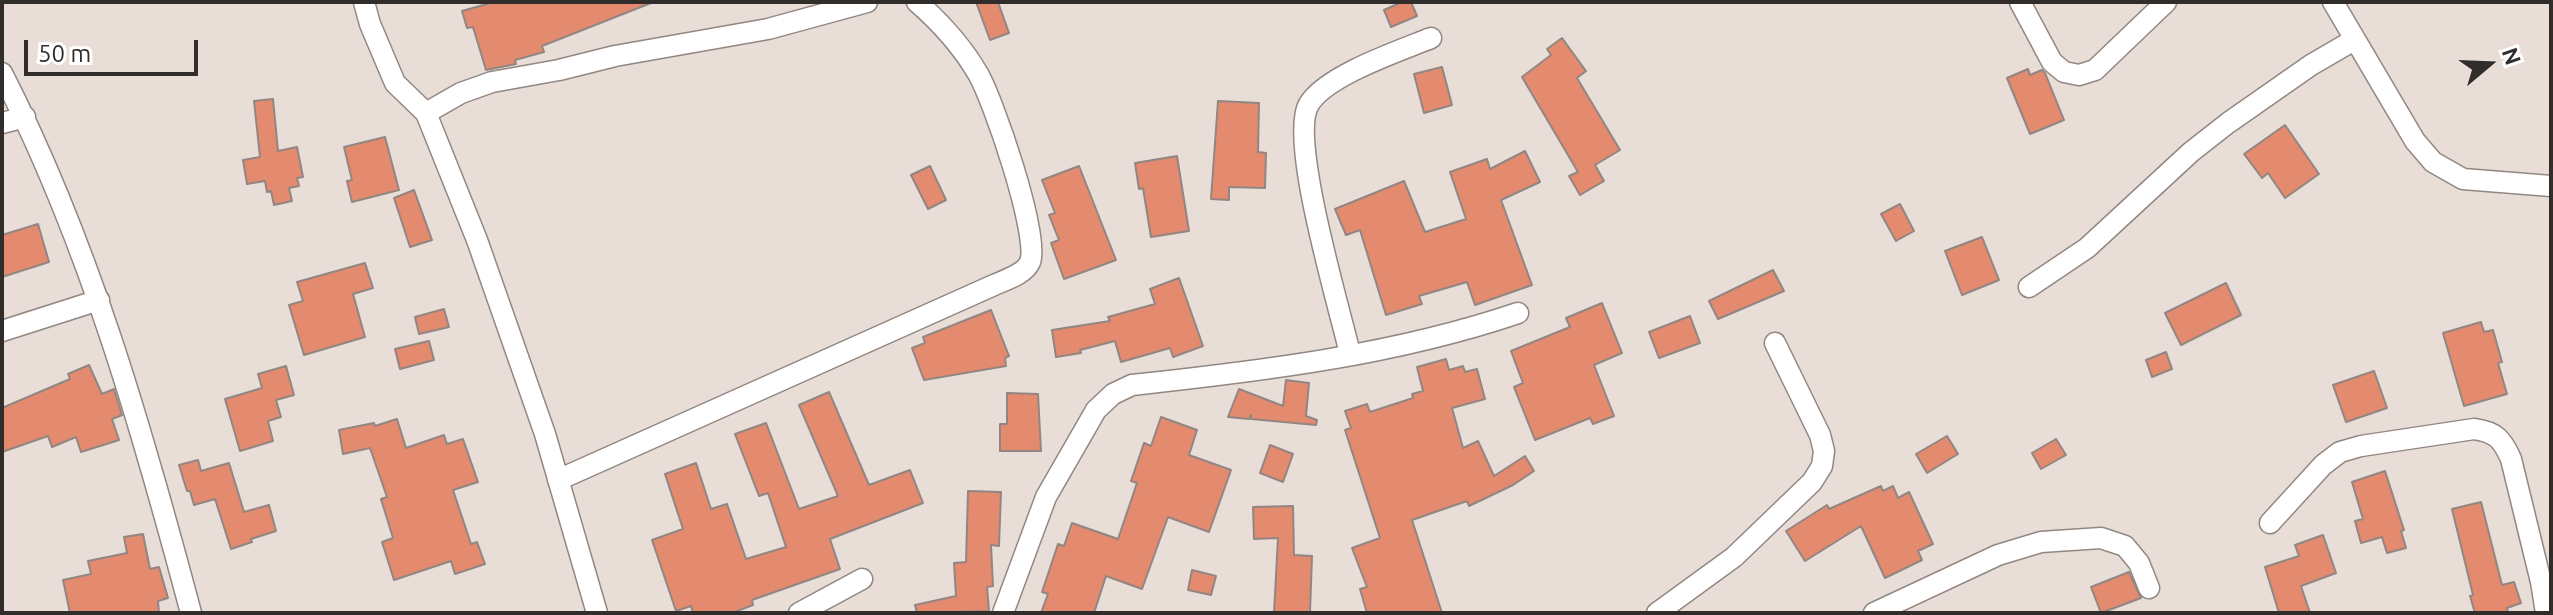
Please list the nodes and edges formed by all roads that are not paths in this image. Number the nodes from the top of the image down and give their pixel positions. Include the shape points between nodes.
1 (364, 2) edge
2 (867, 2) edge
3 (917, 2) edge
4 (2020, 2) edge
5 (2166, 2) edge
6 (2333, 2) edge
7 (809, 10) edge
8 (2143, 11) edge
9 (1431, 38) dead end
10 (2354, 40) junction
11 (2, 73) edge
12 (426, 113) junction
13 (25, 117) junction
14 (2, 123) edge
15 (2551, 186) edge
16 (2029, 287) dead end
17 (99, 300) junction
18 (1518, 313) dead end
19 (2, 331) edge
20 (1775, 343) dead end
21 (1350, 354) junction
22 (558, 480) junction
23 (2270, 523) dead end
24 (862, 579) dead end
25 (2546, 581) edge
26 (2149, 588) dead end
27 (191, 613) edge
28 (597, 613) edge
29 (799, 613) edge
30 (1003, 613) edge
31 (1657, 613) edge
32 (1874, 613) edge
33 (2546, 613) edge

1 - 12 street via 395,83
2 - 7 street
3 - 22 street via 958,42 979,75 1011,160 1031,249 1029,264 994,285
4 - 8 street via 2052,62 2079,75 2095,70
5 - 8 street
6 - 10 street
7 - 12 street via 755,31 492,82
9 - 21 street via 1360,68 1321,90 1307,106 1306,169
10 - 15 street via 2433,162 2463,179
10 - 16 street via 2228,123 2087,248
11 - 13 street
12 - 22 street via 477,240
13 - 14 street
13 - 17 street
17 - 19 street
17 - 27 street via 150,458
18 - 21 street via 1445,337
20 - 31 street via 1820,435 1822,466 1734,557
21 - 30 street via 1257,372 1132,385 1113,394 1096,410 1046,497
22 - 28 street
23 - 25 street via 2340,452 2474,429 2492,432 2511,459
24 - 29 street
25 - 33 street
26 - 32 street via 2125,546 2101,538 2041,542 1998,555

